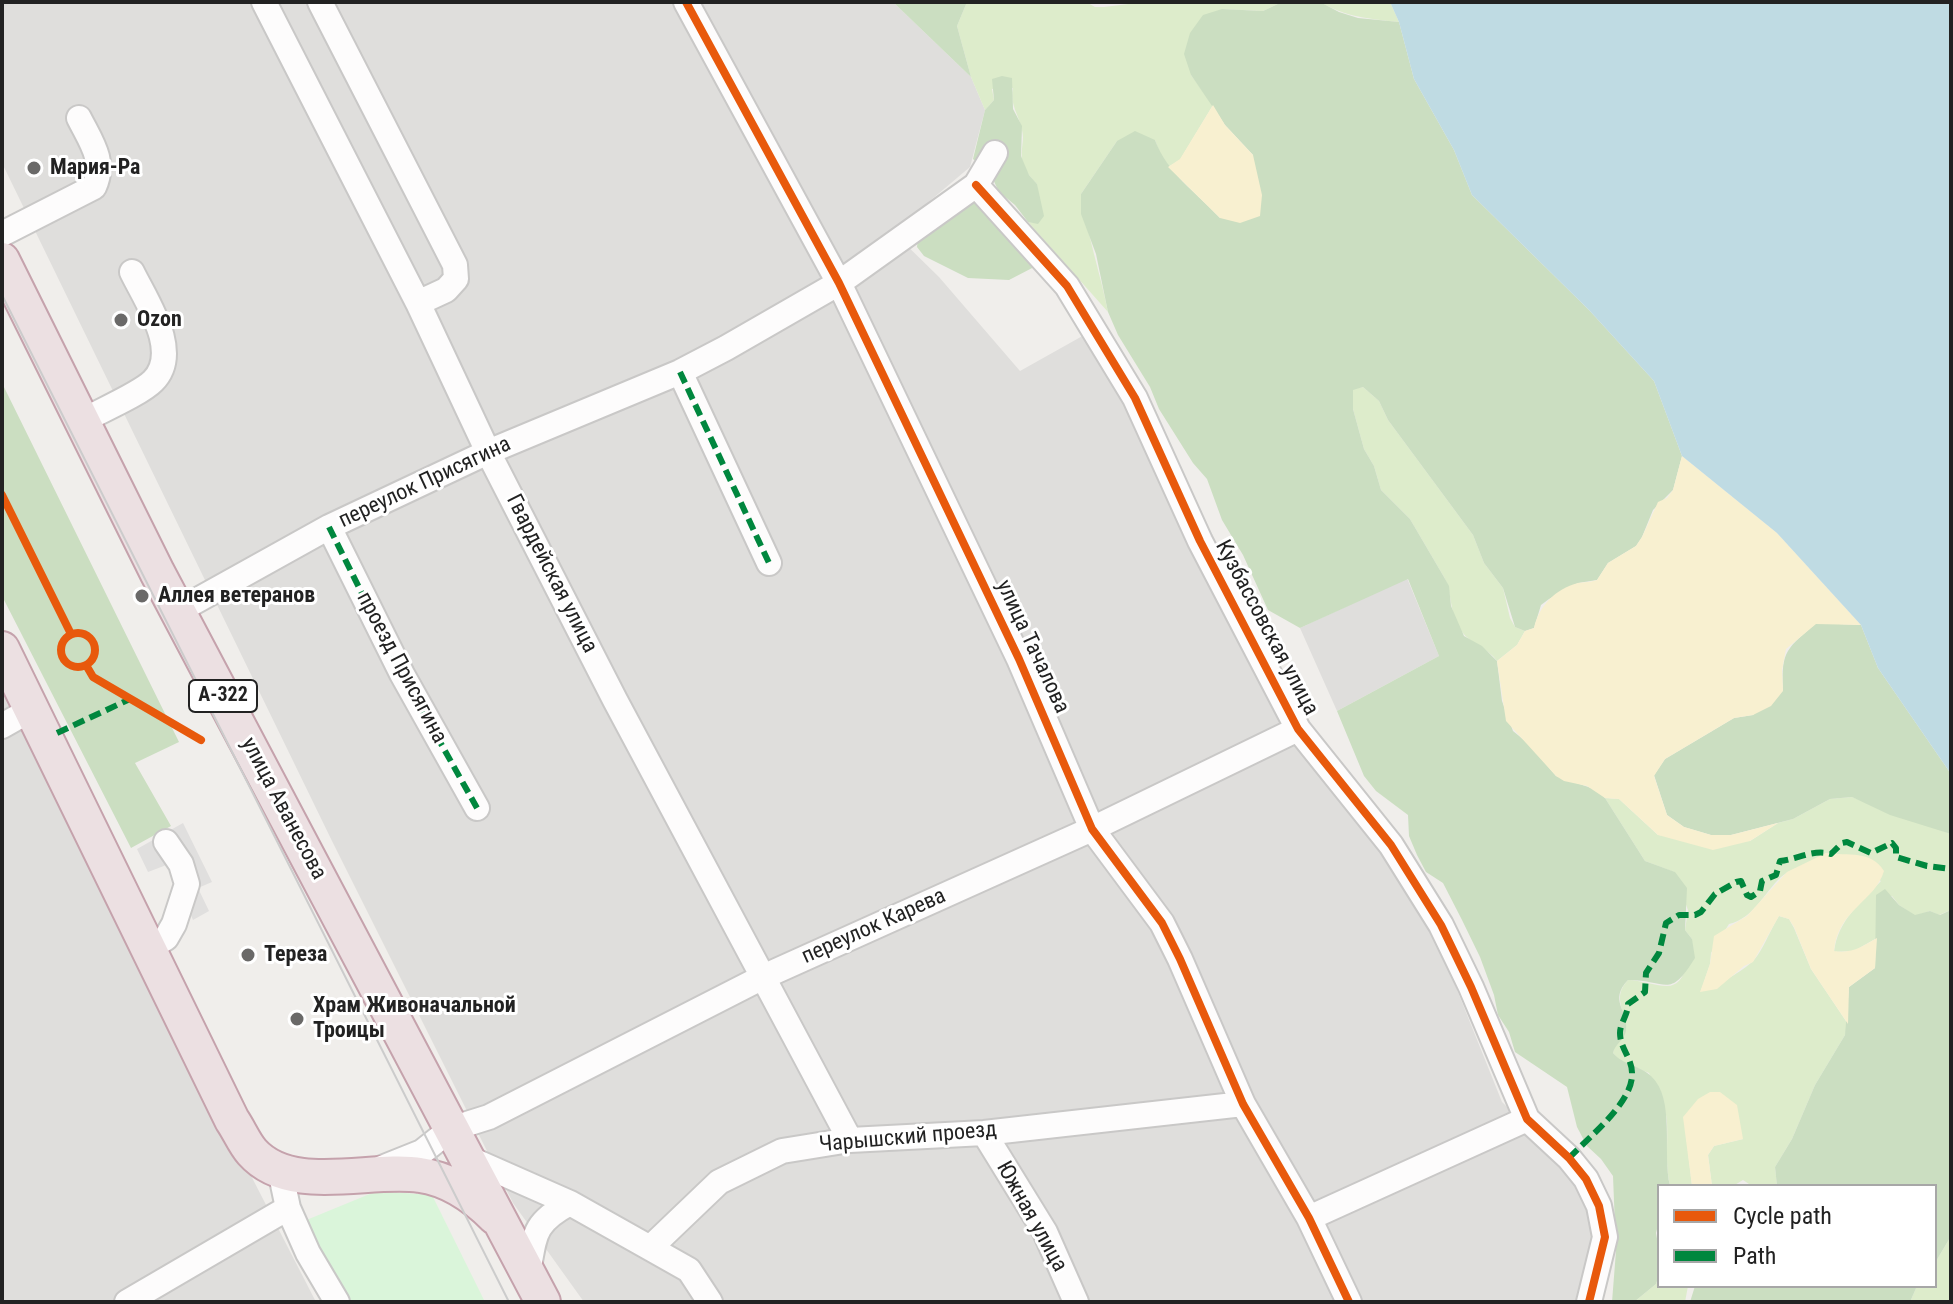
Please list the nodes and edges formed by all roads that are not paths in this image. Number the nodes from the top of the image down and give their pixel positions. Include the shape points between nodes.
1 (264, 2) edge
2 (320, 2) edge
3 (686, 2) edge
4 (79, 118) dead end
5 (995, 153) dead end
6 (976, 185) junction
7 (2, 234) edge
8 (2, 260) edge
9 (132, 272) dead end
10 (839, 283) junction
11 (418, 303) junction
12 (680, 372) junction
13 (82, 421) junction
14 (488, 452) junction
15 (329, 527) junction
16 (769, 563) dead end
17 (178, 611) junction
18 (2, 649) edge
19 (32, 709) junction
20 (2, 726) edge
21 (1298, 729) junction
22 (477, 808) dead end
23 (1092, 829) junction
24 (166, 842) dead end
25 (148, 949) junction
26 (763, 977) junction
27 (1243, 1104) junction
28 (1527, 1119) junction
29 (451, 1129) junction
30 (984, 1133) junction
31 (850, 1140) junction
32 (468, 1158) junction
33 (280, 1170) junction
34 (355, 1177) junction
35 (570, 1203) junction
36 (288, 1208) junction
37 (1309, 1218) junction
38 (503, 1226) junction
39 (650, 1248) junction
40 (536, 1288) edge
41 (127, 1302) edge
42 (337, 1302) edge
43 (710, 1302) edge
44 (1076, 1302) edge
45 (1349, 1302) edge
46 (1589, 1302) edge

1 - 11 street, Гвардейская улица
2 - 11 street via 455,265 456,279 446,290
3 - 10 street, улица Тачалова
4 - 7 street via 98,159 94,187
5 - 6 street, переулок Присягина
6 - 10 street, переулок Присягина
6 - 21 street, Кузбассовская улица via 1067,286 1135,398 1200,541
8 - 13 highway, улица Аванесова / А-322
9 - 13 street via 163,339 161,370 152,383
10 - 12 street, переулок Присягина
10 - 23 street, улица Тачалова via 1019,659
11 - 14 street, Гвардейская улица
12 - 14 street, переулок Присягина
12 - 16 street
13 - 17 highway, улица Аванесова / А-322
14 - 15 street, переулок Присягина
14 - 26 street, Гвардейская улица
15 - 17 street, переулок Присягина
15 - 22 street, проезд Присягина
17 - 29 highway, улица Аванесова / А-322
18 - 19 highway, улица Аванесова / А-322
19 - 20 street
19 - 25 highway, улица Аванесова / А-322
21 - 23 street, переулок Карева
21 - 28 street, Кузбассовская улица via 1391,845 1441,925
23 - 26 street, переулок Карева
23 - 27 street, улица Тачалова via 1162,923
24 - 25 street via 187,884 166,938
25 - 33 highway, улица Аванесова / А-322 via 232,1120 253,1153
26 - 29 street, переулок Карева via 489,1117
26 - 31 street, Гвардейская улица
27 - 30 street, Чарышский проезд
27 - 37 street, улица Тачалова
28 - 37 street
28 - 46 street, Кузбассовская улица via 1569,1158 1599,1206 1605,1237
29 - 32 highway, улица Аванесова / А-322
29 - 34 street, переулок Карева via 422,1152
30 - 31 street, Чарышский проезд
30 - 44 street, Южная улица via 1045,1232
31 - 39 street, Чарышский проезд via 782,1151 719,1182
32 - 35 street
32 - 38 highway, улица Аванесова / А-322
33 - 34 highway, улица Аванесова / А-322
33 - 36 street
34 - 38 highway, улица Аванесова / А-322 via 404,1173 436,1179 481,1203
35 - 39 street
35 - 40 street via 548,1215 535,1234
36 - 41 street
36 - 42 street
37 - 45 street, улица Тачалова
38 - 40 highway, улица Аванесова / А-322
39 - 43 street via 689,1270

